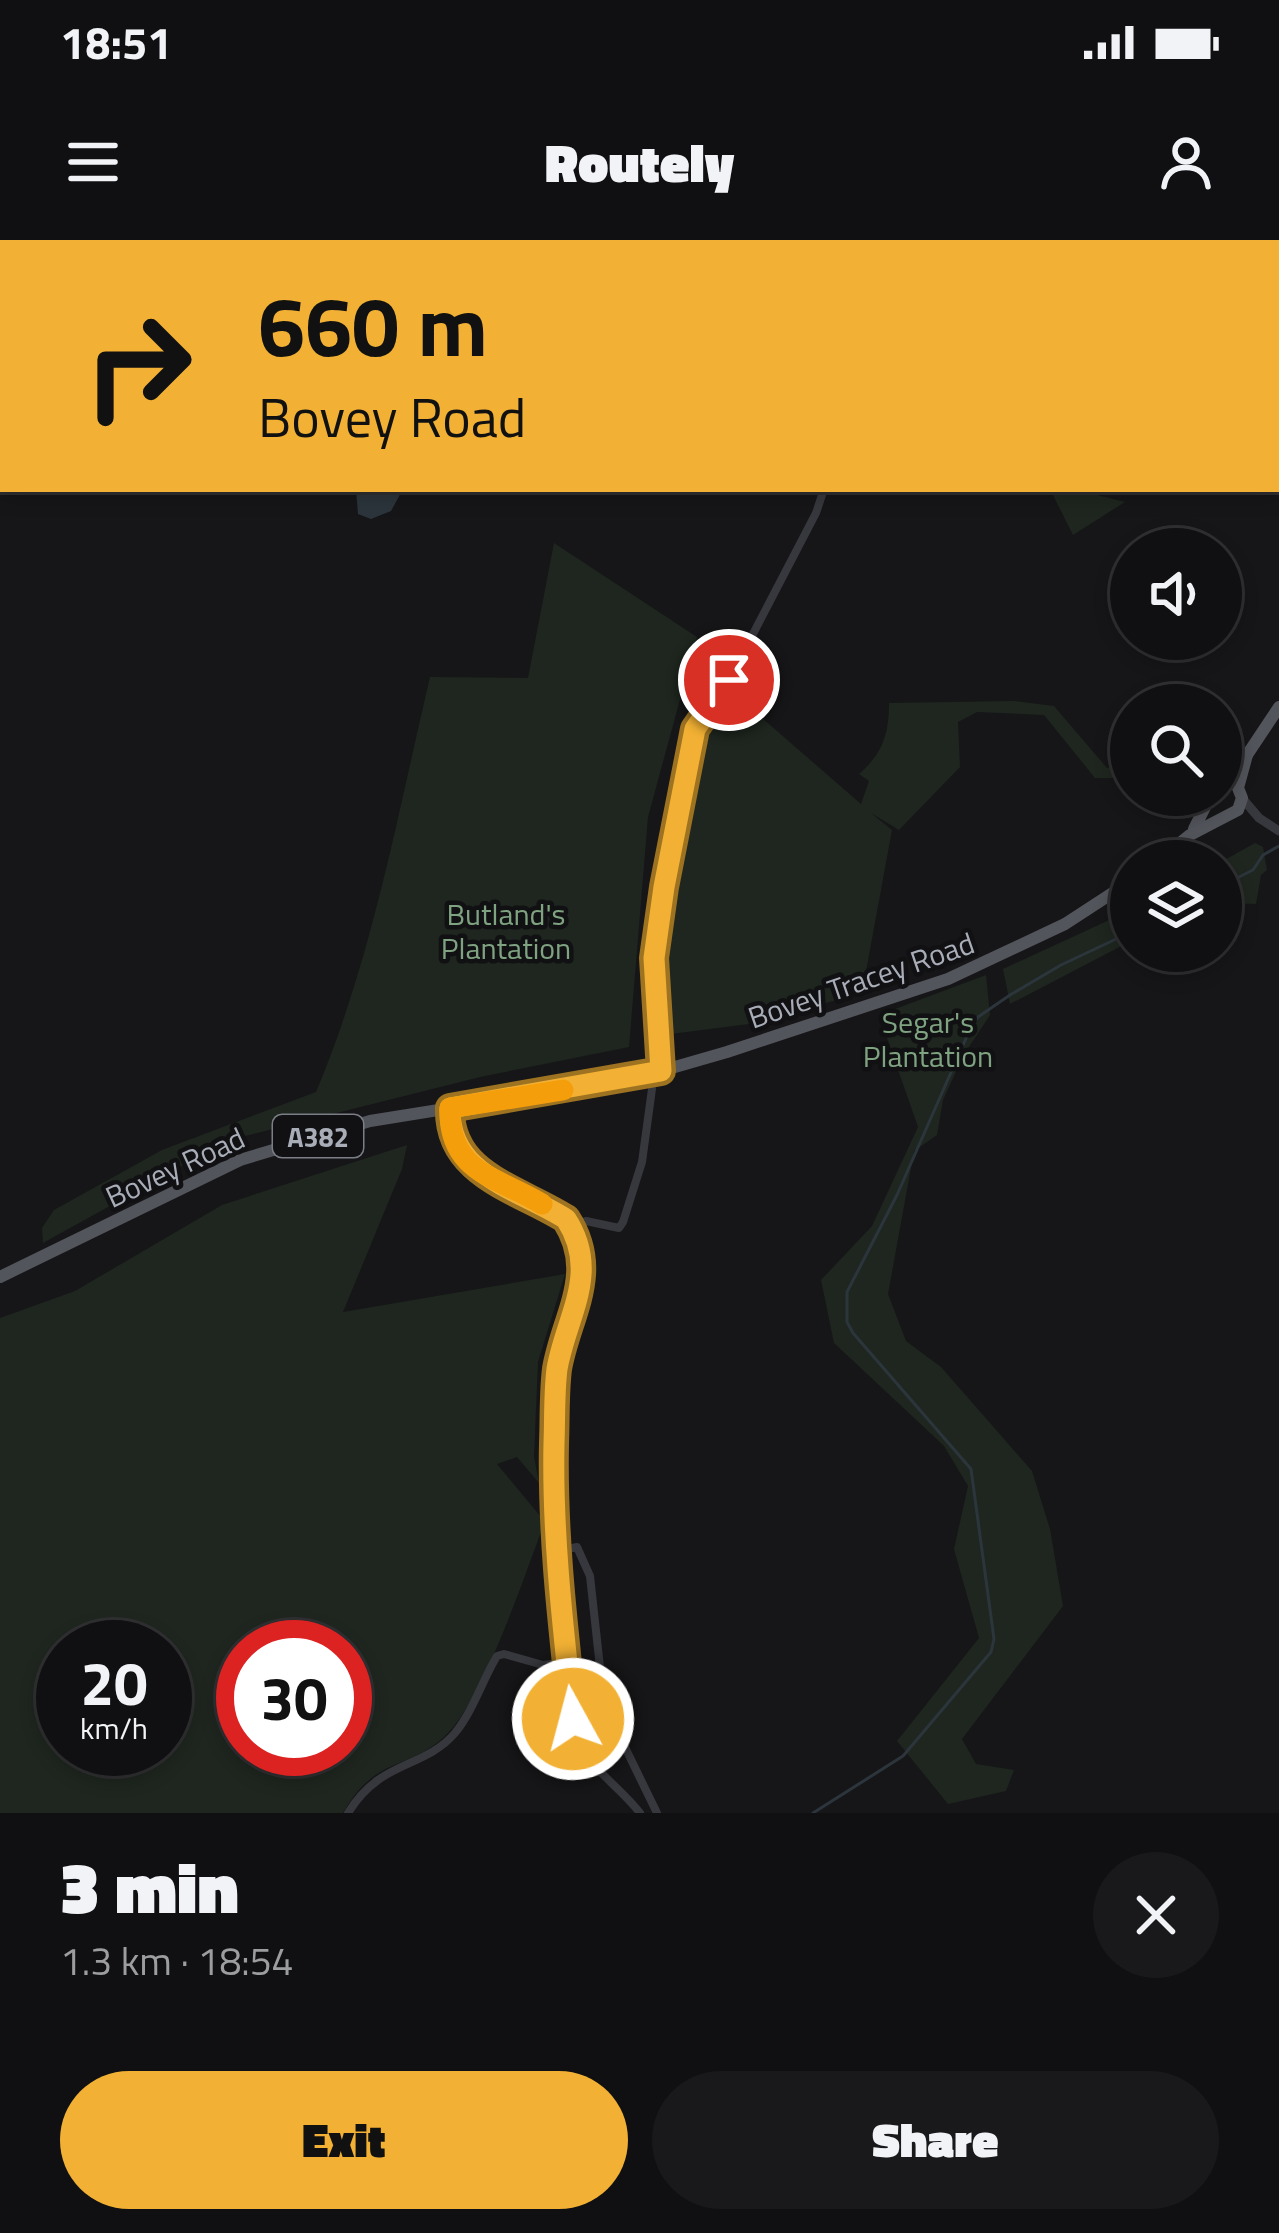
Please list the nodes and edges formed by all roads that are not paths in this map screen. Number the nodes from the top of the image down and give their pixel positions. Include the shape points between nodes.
1 (823, 492) edge
2 (1279, 706) edge
3 (1247, 755) junction
4 (1242, 760) edge
5 (1242, 782) edge
6 (1242, 796) edge
7 (1199, 816) edge
8 (1226, 816) edge
9 (1238, 816) edge
10 (1259, 818) junction
11 (1279, 831) edge
12 (1190, 835) junction
13 (1184, 840) edge
14 (1110, 894) edge
15 (661, 1071) junction
16 (652, 1089) dead end
17 (450, 1108) junction
18 (571, 1226) junction
19 (0, 1277) edge
20 (558, 1551) junction
21 (566, 1662) junction
22 (348, 1813) edge
23 (640, 1813) edge
24 (657, 1813) edge

1 - 15 street via 729,680 695,729 654,958
2 - 3 main road
3 - 4 main road
3 - 5 main road
6 - 10 street
7 - 12 main road
8 - 12 main road
9 - 10 street
10 - 11 street
12 - 13 main road
14 - 15 main road, Bovey Tracey Road / A382 via 948,980
15 - 17 main road, Bovey Road / A382
16 - 18 street via 623,1222
17 - 18 street via 453,1137 484,1177
17 - 19 main road, Bovey Road / A382 via 370,1121 240,1160
18 - 20 street via 582,1279 555,1393
20 - 21 street
20 - 24 street via 577,1547 584,1558 604,1704
21 - 22 street via 497,1656 455,1732 377,1778
21 - 23 street via 587,1756

